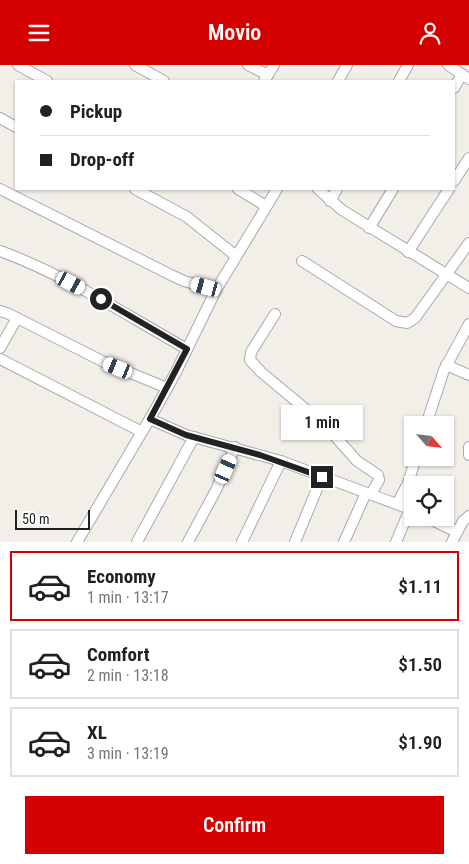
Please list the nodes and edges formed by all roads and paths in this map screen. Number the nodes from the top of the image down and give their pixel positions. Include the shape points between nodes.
1 (18, 65) edge
2 (135, 65) edge
3 (248, 65) edge
4 (274, 65) edge
5 (347, 65) edge
6 (408, 65) edge
7 (448, 65) edge
8 (466, 77) edge
9 (266, 78) edge
10 (45, 80) edge
11 (162, 80) edge
12 (339, 80) edge
13 (400, 80) edge
14 (455, 88) edge
15 (0, 118) edge
16 (15, 126) edge
17 (469, 158) edge
18 (455, 179) edge
19 (0, 189) edge
20 (137, 190) edge
21 (240, 190) edge
22 (276, 190) edge
23 (319, 190) edge
24 (336, 190) edge
25 (392, 190) edge
26 (448, 190) edge
27 (330, 201) junction
28 (266, 206) junction
29 (369, 228) junction
30 (469, 243) edge
31 (0, 251) edge
32 (408, 251) junction
33 (236, 256) junction
34 (302, 261) dead end
35 (447, 275) junction
36 (469, 288) edge
37 (216, 290) junction
38 (0, 311) edge
39 (275, 314) dead end
40 (17, 318) junction
41 (469, 324) edge
42 (0, 348) edge
43 (187, 349) junction
44 (0, 359) edge
45 (446, 365) junction
46 (469, 375) edge
47 (167, 388) junction
48 (429, 416) edge
49 (150, 419) junction
50 (142, 432) junction
51 (194, 437) junction
52 (235, 447) junction
53 (469, 447) edge
54 (469, 455) edge
55 (281, 461) junction
56 (413, 466) edge
57 (322, 477) junction
58 (368, 494) junction
59 (397, 504) junction
60 (404, 507) edge
61 (469, 517) edge
62 (404, 524) edge
63 (439, 526) edge
64 (455, 537) edge
65 (77, 541) edge
66 (137, 541) edge
67 (188, 541) edge
68 (242, 541) edge
69 (295, 541) edge
70 (344, 541) edge
71 (396, 541) edge

1 - 10 street
2 - 11 street
3 - 9 street
4 - 9 street
5 - 12 street
6 - 13 street
7 - 8 street
8 - 14 street
15 - 16 street
17 - 18 street
19 - 37 street via 171,275
20 - 33 street via 187,217
21 - 28 street
22 - 28 street
23 - 27 street
24 - 27 street
25 - 29 street
26 - 32 street
27 - 29 street
28 - 33 street
29 - 32 street
30 - 35 street
31 - 43 street via 71,283
32 - 35 street
33 - 37 street
34 - 35 street via 402,323 415,317
35 - 36 street
37 - 43 street
38 - 40 street
39 - 58 street via 251,352 250,360 326,426 357,461 378,475 379,479
40 - 42 street
40 - 47 street via 104,362
41 - 45 street
43 - 47 street
44 - 50 street
45 - 46 street
45 - 48 street
47 - 49 street
49 - 50 street
49 - 51 street
50 - 65 street
51 - 52 street
51 - 66 street
52 - 55 street
52 - 67 street
53 - 54 street
55 - 57 street
55 - 68 street
56 - 59 street
57 - 58 street
57 - 69 street
58 - 59 street
58 - 70 street
59 - 60 street
61 - 64 street via 463,521
62 - 71 street
63 - 64 street

